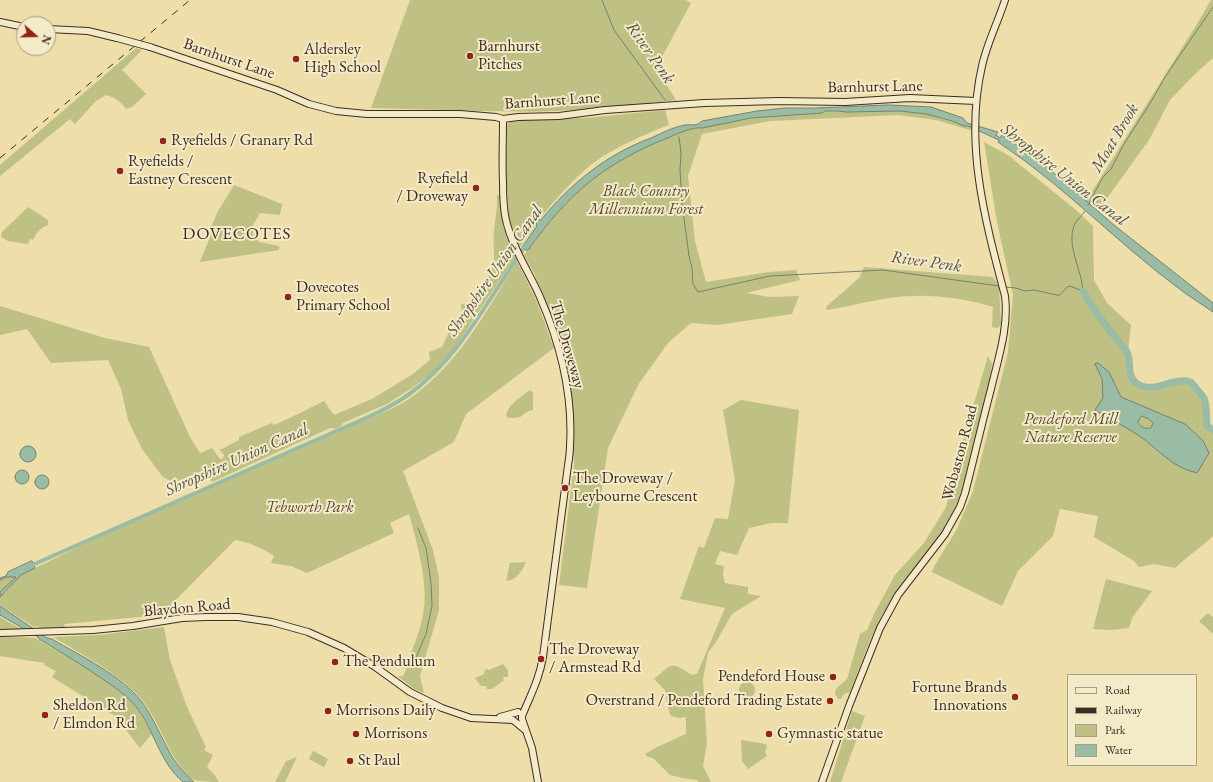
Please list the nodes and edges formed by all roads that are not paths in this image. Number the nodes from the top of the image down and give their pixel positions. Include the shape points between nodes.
1 (1005, 0) edge
2 (0, 22) edge
3 (16, 25) edge
4 (56, 29) edge
5 (976, 101) junction
6 (503, 119) junction
7 (0, 633) edge
8 (518, 717) junction
9 (538, 782) edge
10 (822, 782) edge

1 - 5 street, Wobaston Road via 984,58
2 - 3 street
4 - 6 street, Barnhurst Lane, bridge via 88,31 178,55 329,110 367,114 460,114
5 - 6 street, Barnhurst Lane via 910,98 845,102 704,103
5 - 10 street, Wobaston Road via 979,188 1006,306 997,362 960,507 945,534 898,595 880,628
6 - 8 street, The Droveway via 504,205 509,231 549,320 564,374 570,445 543,657 536,685
7 - 8 street, Blaydon Road via 115,628 182,618 238,617 260,620 295,627 328,640 355,654 410,692 456,713 471,718
8 - 9 street via 527,732 532,748

